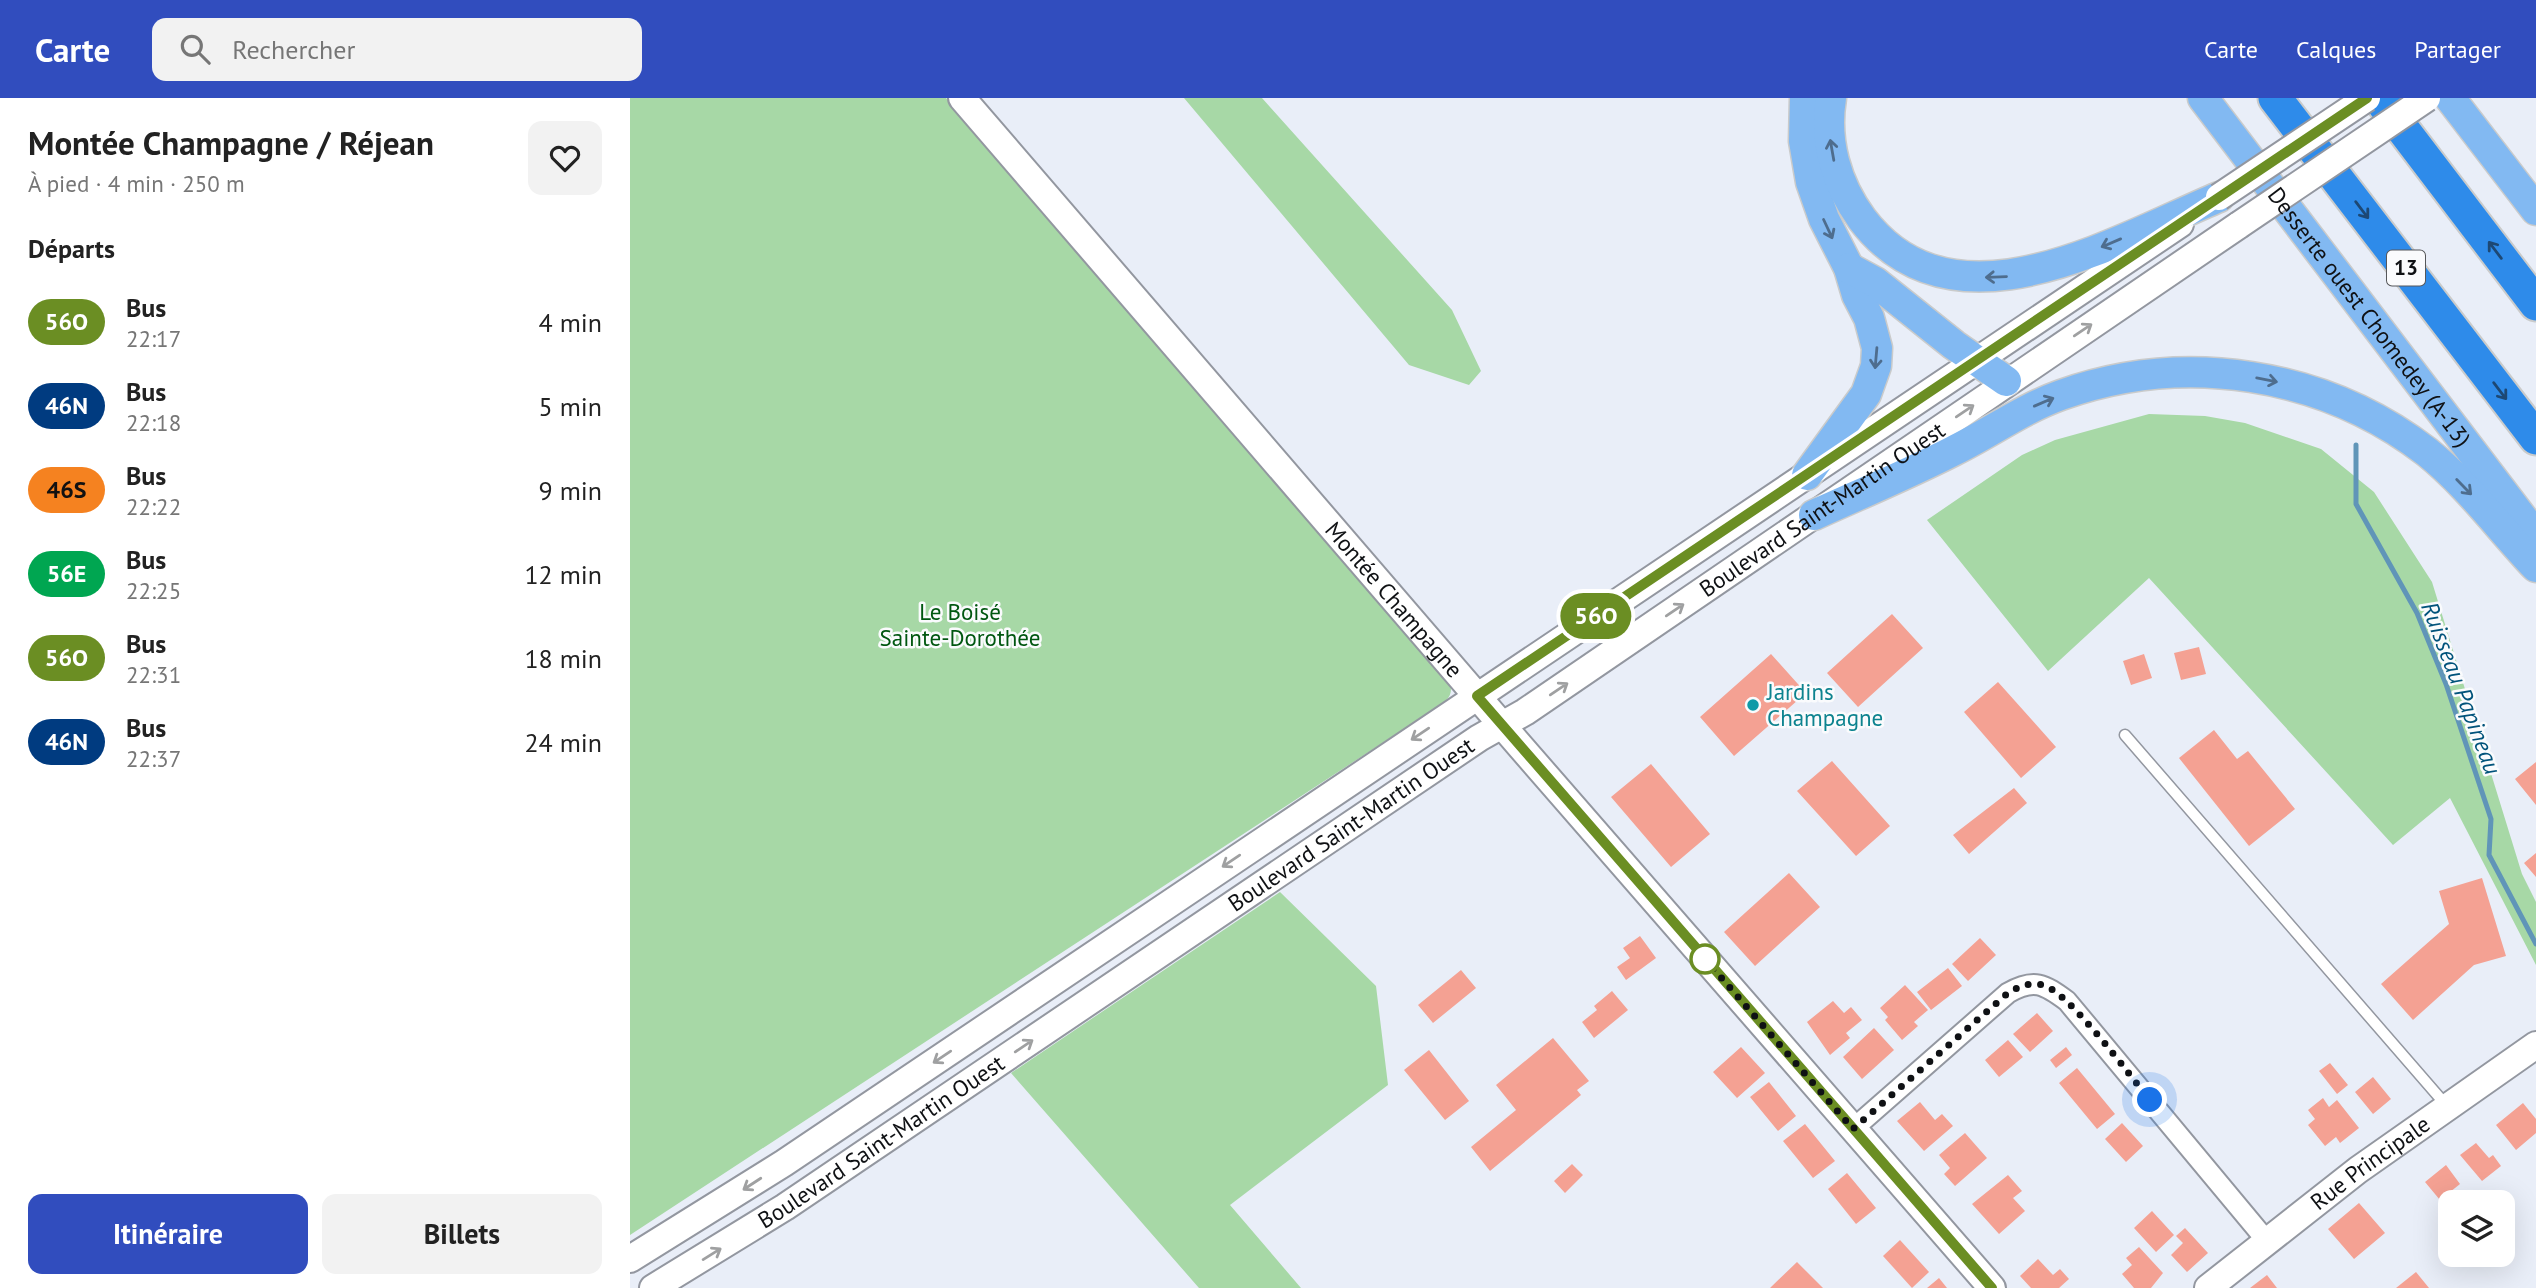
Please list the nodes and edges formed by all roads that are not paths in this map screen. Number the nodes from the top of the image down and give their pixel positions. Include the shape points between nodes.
1 (962, 98) edge
2 (1805, 98) edge
3 (1830, 98) edge
4 (2187, 98) edge
5 (2203, 98) edge
6 (2275, 98) edge
7 (2367, 98) edge
8 (2378, 98) edge
9 (2444, 100) edge
10 (2247, 155) junction
11 (2536, 186) edge
12 (2219, 197) junction
13 (2536, 210) edge
14 (1849, 268) junction
15 (2536, 304) edge
16 (1978, 361) junction
17 (2006, 381) junction
18 (2536, 438) edge
19 (1807, 475) junction
20 (1814, 515) junction
21 (2536, 536) edge
22 (2536, 567) edge
23 (1477, 696) junction
24 (1502, 725) junction
25 (2125, 735) dead end
26 (2536, 1045) edge
27 (2449, 1108) junction
28 (1853, 1129) junction
29 (2266, 1240) junction
30 (630, 1259) edge
31 (653, 1288) edge
32 (1992, 1288) edge
33 (2208, 1288) edge

1 - 23 main road, Montée Champagne
2 -> 14 main road via 1808,172 1824,219
12 -> 3 main road via 2042,270 1998,277 1946,272 1893,248 1854,208 1831,151
4 - 10 main road
5 - 10 main road, Desserte ouest Chomedey (A-13)
6 -> 18 highway, 13
7 - 12 main road, Boulevard Saint-Martin Ouest, bridge
15 -> 8 highway
9 - 11 main road
9 - 13 main road
17 -> 9 main road, Boulevard Saint-Martin Ouest, bridge via 2239,225
10 - 21 main road, Desserte ouest Chomedey (A-13)
12 - 16 main road, Boulevard Saint-Martin Ouest
14 - 16 main road via 1875,282
14 -> 19 main road via 1875,338 1876,366 1866,394
16 - 17 main road
16 - 19 main road, Boulevard Saint-Martin Ouest
20 -> 17 main road, Boulevard Saint-Martin Ouest
19 - 23 main road, Boulevard Saint-Martin Ouest
20 -> 22 main road via 1955,451 2058,396 2131,377 2204,372 2291,385 2331,398 2392,428 2442,466
24 -> 20 main road, Boulevard Saint-Martin Ouest
23 - 24 main road, Montée Champagne
23 -> 30 main road, Boulevard Saint-Martin Ouest via 794,1156
24 - 28 main road, Montée Champagne
31 -> 24 main road, Boulevard Saint-Martin Ouest via 795,1201
25 - 27 lane
26 - 27 main road, Rue Principale
27 - 29 main road, Rue Principale
28 - 29 street via 2008,993 2024,984 2045,985 2067,1001
28 - 32 main road, Montée Champagne
29 - 33 main road, Rue Principale

